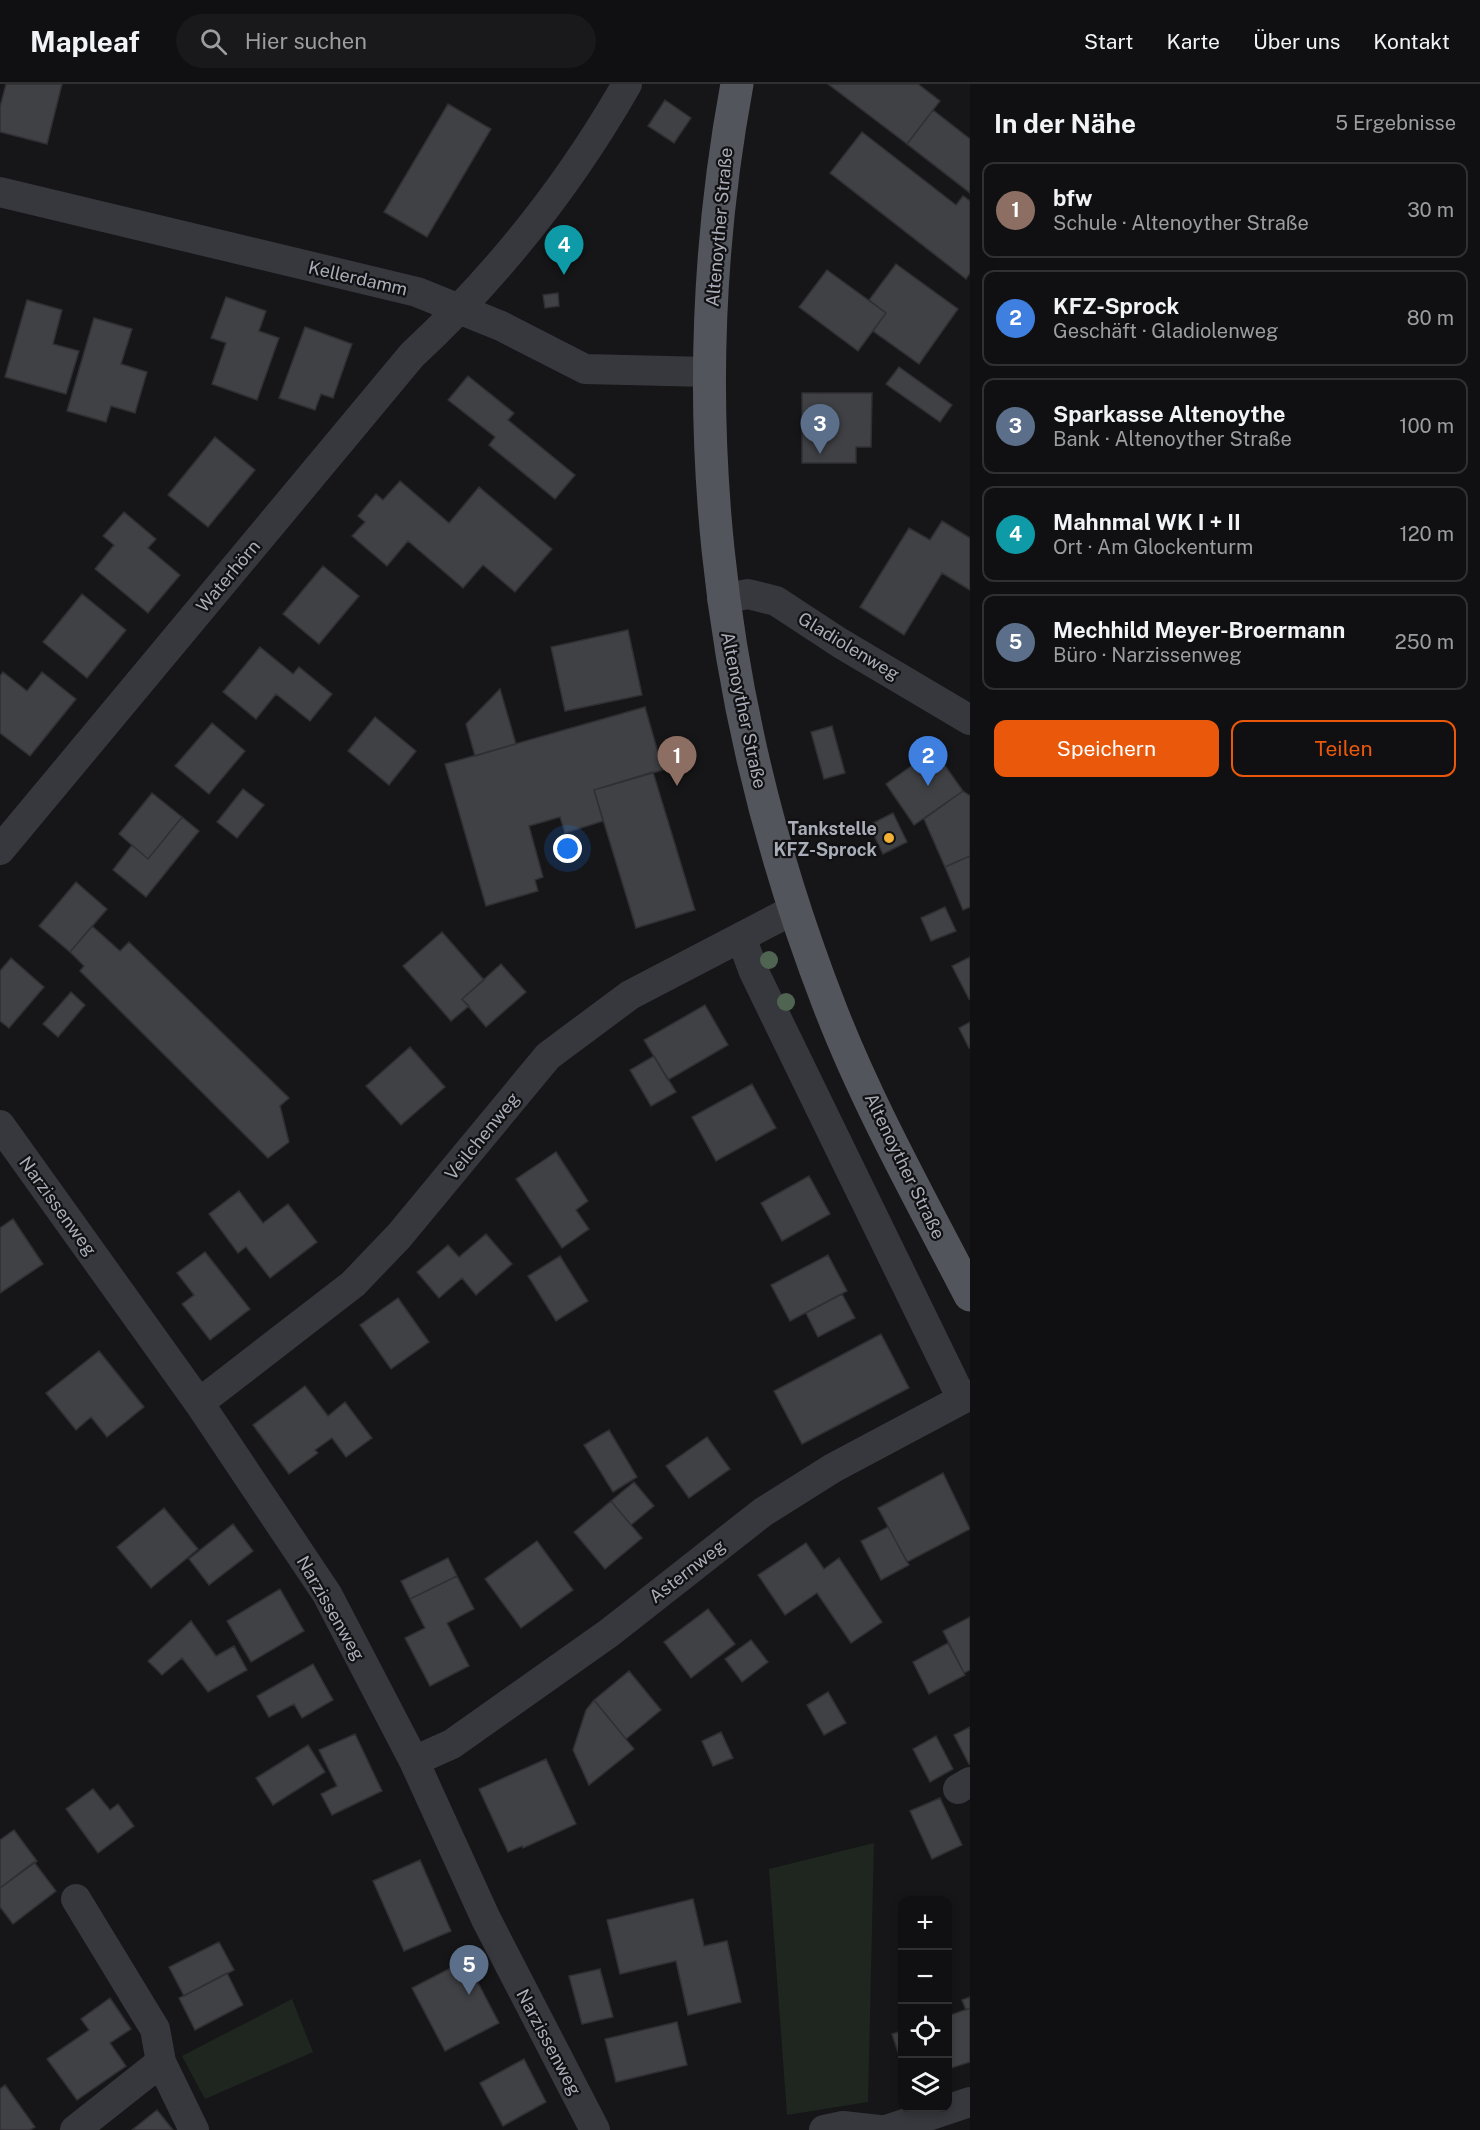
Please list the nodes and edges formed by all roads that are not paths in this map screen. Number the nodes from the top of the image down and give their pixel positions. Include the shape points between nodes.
1 (627, 84) edge
2 (737, 84) edge
3 (0, 192) edge
4 (461, 309) junction
5 (708, 372) junction
6 (722, 599) junction
7 (970, 720) edge
8 (0, 850) edge
9 (795, 909) junction
10 (741, 937) junction
11 (0, 1125) edge
12 (970, 1295) edge
13 (966, 1397) edge
14 (199, 1403) junction
15 (414, 1761) junction
16 (76, 1899) dead end
17 (161, 2062) junction
18 (970, 2102) edge
19 (75, 2130) edge
20 (194, 2130) edge
21 (596, 2130) edge
22 (824, 2130) edge
23 (879, 2130) edge
24 (886, 2130) edge

1 - 4 street, Waterhörn via 583,157
2 - 5 main road, Altenoyther Straße via 721,190
3 - 4 street, Kellerdamm via 417,292
4 - 5 street, Kellerdamm via 585,369
4 - 8 street, Waterhörn via 412,355
5 - 6 main road, Altenoyther Straße via 712,486
6 - 7 street, Gladiolenweg via 748,594 776,601
6 - 9 main road, Altenoyther Straße via 736,688 762,798
9 - 10 street, Veilchenweg
9 - 12 main road, Altenoyther Straße via 856,1068
10 - 13 street via 754,972
10 - 14 street, Veilchenweg via 630,995 548,1056 399,1236 353,1284
11 - 14 street, Narzissenweg
13 - 15 street, Asternweg via 832,1467 763,1512 609,1633 452,1744
14 - 15 street, Narzissenweg via 327,1594
15 - 21 street, Narzissenweg via 486,1919
16 - 17 street via 155,2029
17 - 19 street
17 - 20 street
18 - 24 street
22 - 23 street via 843,2126

